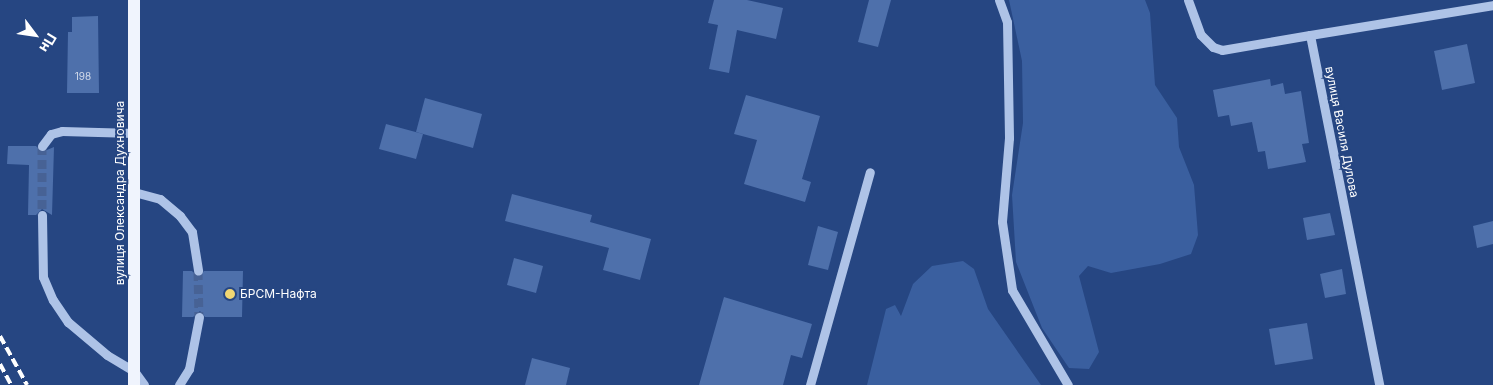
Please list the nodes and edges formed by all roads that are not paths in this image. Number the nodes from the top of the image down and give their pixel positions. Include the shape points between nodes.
1 (134, 0) edge
2 (999, 0) edge
3 (1188, 0) edge
4 (1493, 5) edge
5 (1310, 35) junction
6 (134, 133) junction
7 (42, 146) dead end
8 (870, 172) dead end
9 (134, 192) junction
10 (42, 215) tunnel mouth
11 (198, 271) tunnel mouth
12 (199, 317) tunnel mouth
13 (134, 370) junction
14 (134, 385) edge
15 (144, 385) edge
16 (179, 385) edge
17 (810, 385) edge
18 (1068, 385) edge
19 (1379, 385) edge

1 - 6 main road, вулиця Олександра Духновича
2 - 18 street via 1008,22 1009,138 1002,222 1012,290
3 - 5 street via 1201,35 1213,47 1222,50
4 - 5 street
5 - 19 street, вулиця Василя Дулова
6 - 7 street via 62,131 51,134
6 - 9 main road, вулиця Олександра Духновича
8 - 17 street
9 - 11 street via 160,199 180,216 192,232
9 - 13 main road, вулиця Олександра Духновича
10 - 13 street via 43,277 53,300 68,322 108,355
12 - 16 street via 189,369
13 - 14 main road, вулиця Олександра Духновича
13 - 15 street

